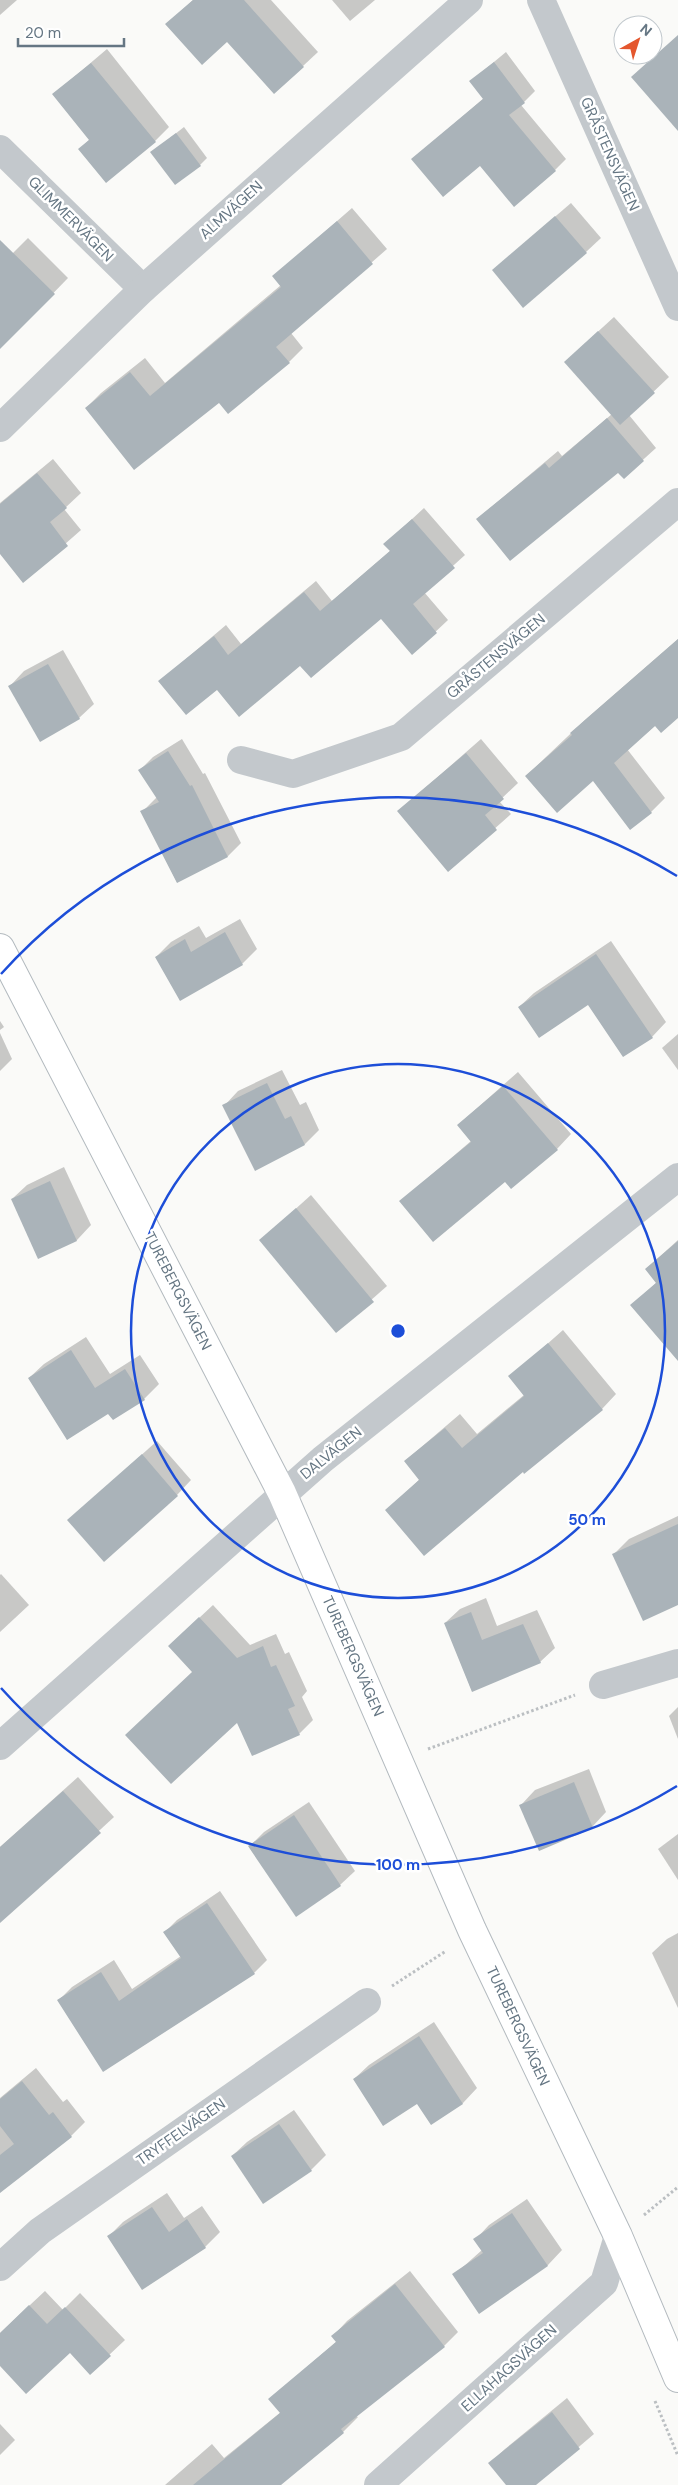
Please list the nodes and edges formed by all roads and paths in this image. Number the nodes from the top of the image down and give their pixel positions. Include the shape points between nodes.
1 (469, 0) edge
2 (541, 0) edge
3 (0, 149) edge
4 (142, 289) junction
5 (678, 307) edge
6 (0, 428) edge
7 (678, 502) edge
8 (241, 760) dead end
9 (0, 948) edge
10 (678, 1178) edge
11 (282, 1494) junction
12 (678, 1663) edge
13 (603, 1685) joint
14 (0, 1746) edge
15 (398, 1760) junction
16 (472, 1930) junction
17 (367, 2002) joint
18 (678, 2187) edge
19 (618, 2236) junction
20 (0, 2268) edge
21 (678, 2378) edge
22 (378, 2485) edge

1 - 4 street, ALMVÄGEN
2 - 5 street, GRÅSTENSVÄGEN
3 - 4 street, GLIMMERVÄGEN
4 - 6 street, ALMVÄGEN
7 - 8 street, GRÅSTENSVÄGEN via 401,737 293,774
9 - 11 street, TUREBERGSVÄGEN
10 - 11 street, DALVÄGEN
11 - 14 street, DALVÄGEN
11 - 15 street, TUREBERGSVÄGEN
12 - 13 street
13 - 15 path
15 - 16 street, TUREBERGSVÄGEN
16 - 17 path
16 - 19 street, TUREBERGSVÄGEN
17 - 20 street, TRYFFELVÄGEN via 40,2231
18 - 19 path
19 - 21 street, TUREBERGSVÄGEN
19 - 22 street, ELLAHAGSVÄGEN via 604,2283

